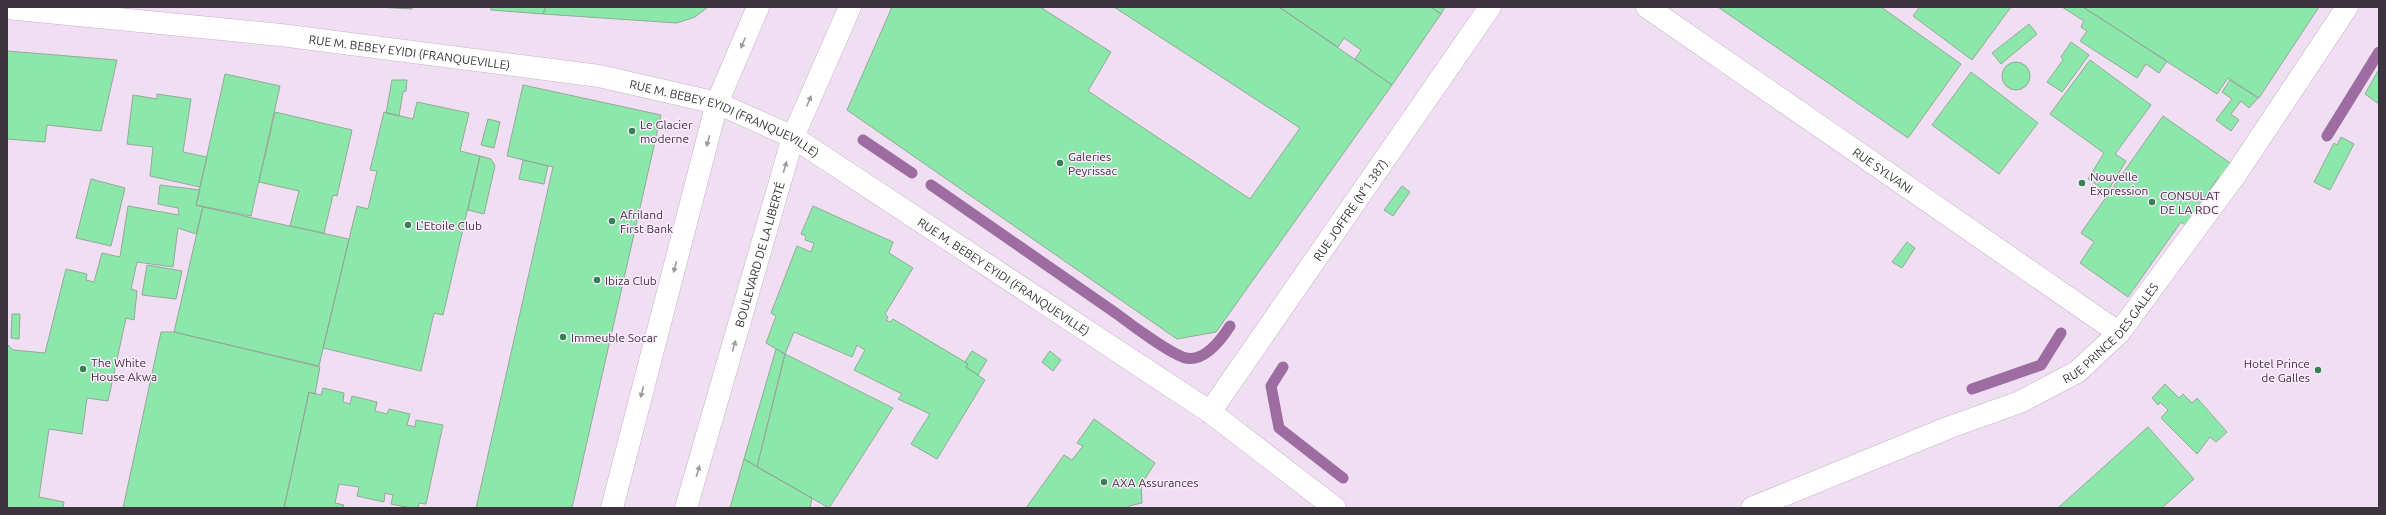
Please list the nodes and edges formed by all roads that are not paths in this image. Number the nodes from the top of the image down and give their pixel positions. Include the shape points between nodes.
1 (758, 7) edge
2 (850, 7) edge
3 (1490, 7) edge
4 (1646, 7) edge
5 (2347, 7) edge
6 (7, 8) edge
7 (717, 103) junction
8 (793, 137) junction
9 (2119, 333) junction
10 (1210, 412) junction
11 (612, 508) edge
12 (686, 508) edge
13 (1335, 508) edge
14 (1752, 508) edge

1 -> 7 street
8 -> 2 street, BOULEVARD DE LA LIBERTÉ
3 - 10 street, RUE JOFFRE (N°1.387)
4 - 9 street, RUE SYLVANI
5 - 9 street, RUE PRINCE DES GALLES via 2236,174
6 - 7 street, RUE M. BEBEY EYIDI (FRANQUEVILLE) via 281,35 599,76
7 - 8 street, RUE M. BEBEY EYIDI (FRANQUEVILLE)
7 -> 11 street
8 - 10 street, RUE M. BEBEY EYIDI (FRANQUEVILLE)
12 -> 8 street, BOULEVARD DE LA LIBERTÉ
9 - 14 street, RUE PRINCE DES GALLES via 2077,372 2020,402 1950,427
10 - 13 street, RUE M. BEBEY EYIDI (FRANQUEVILLE)

